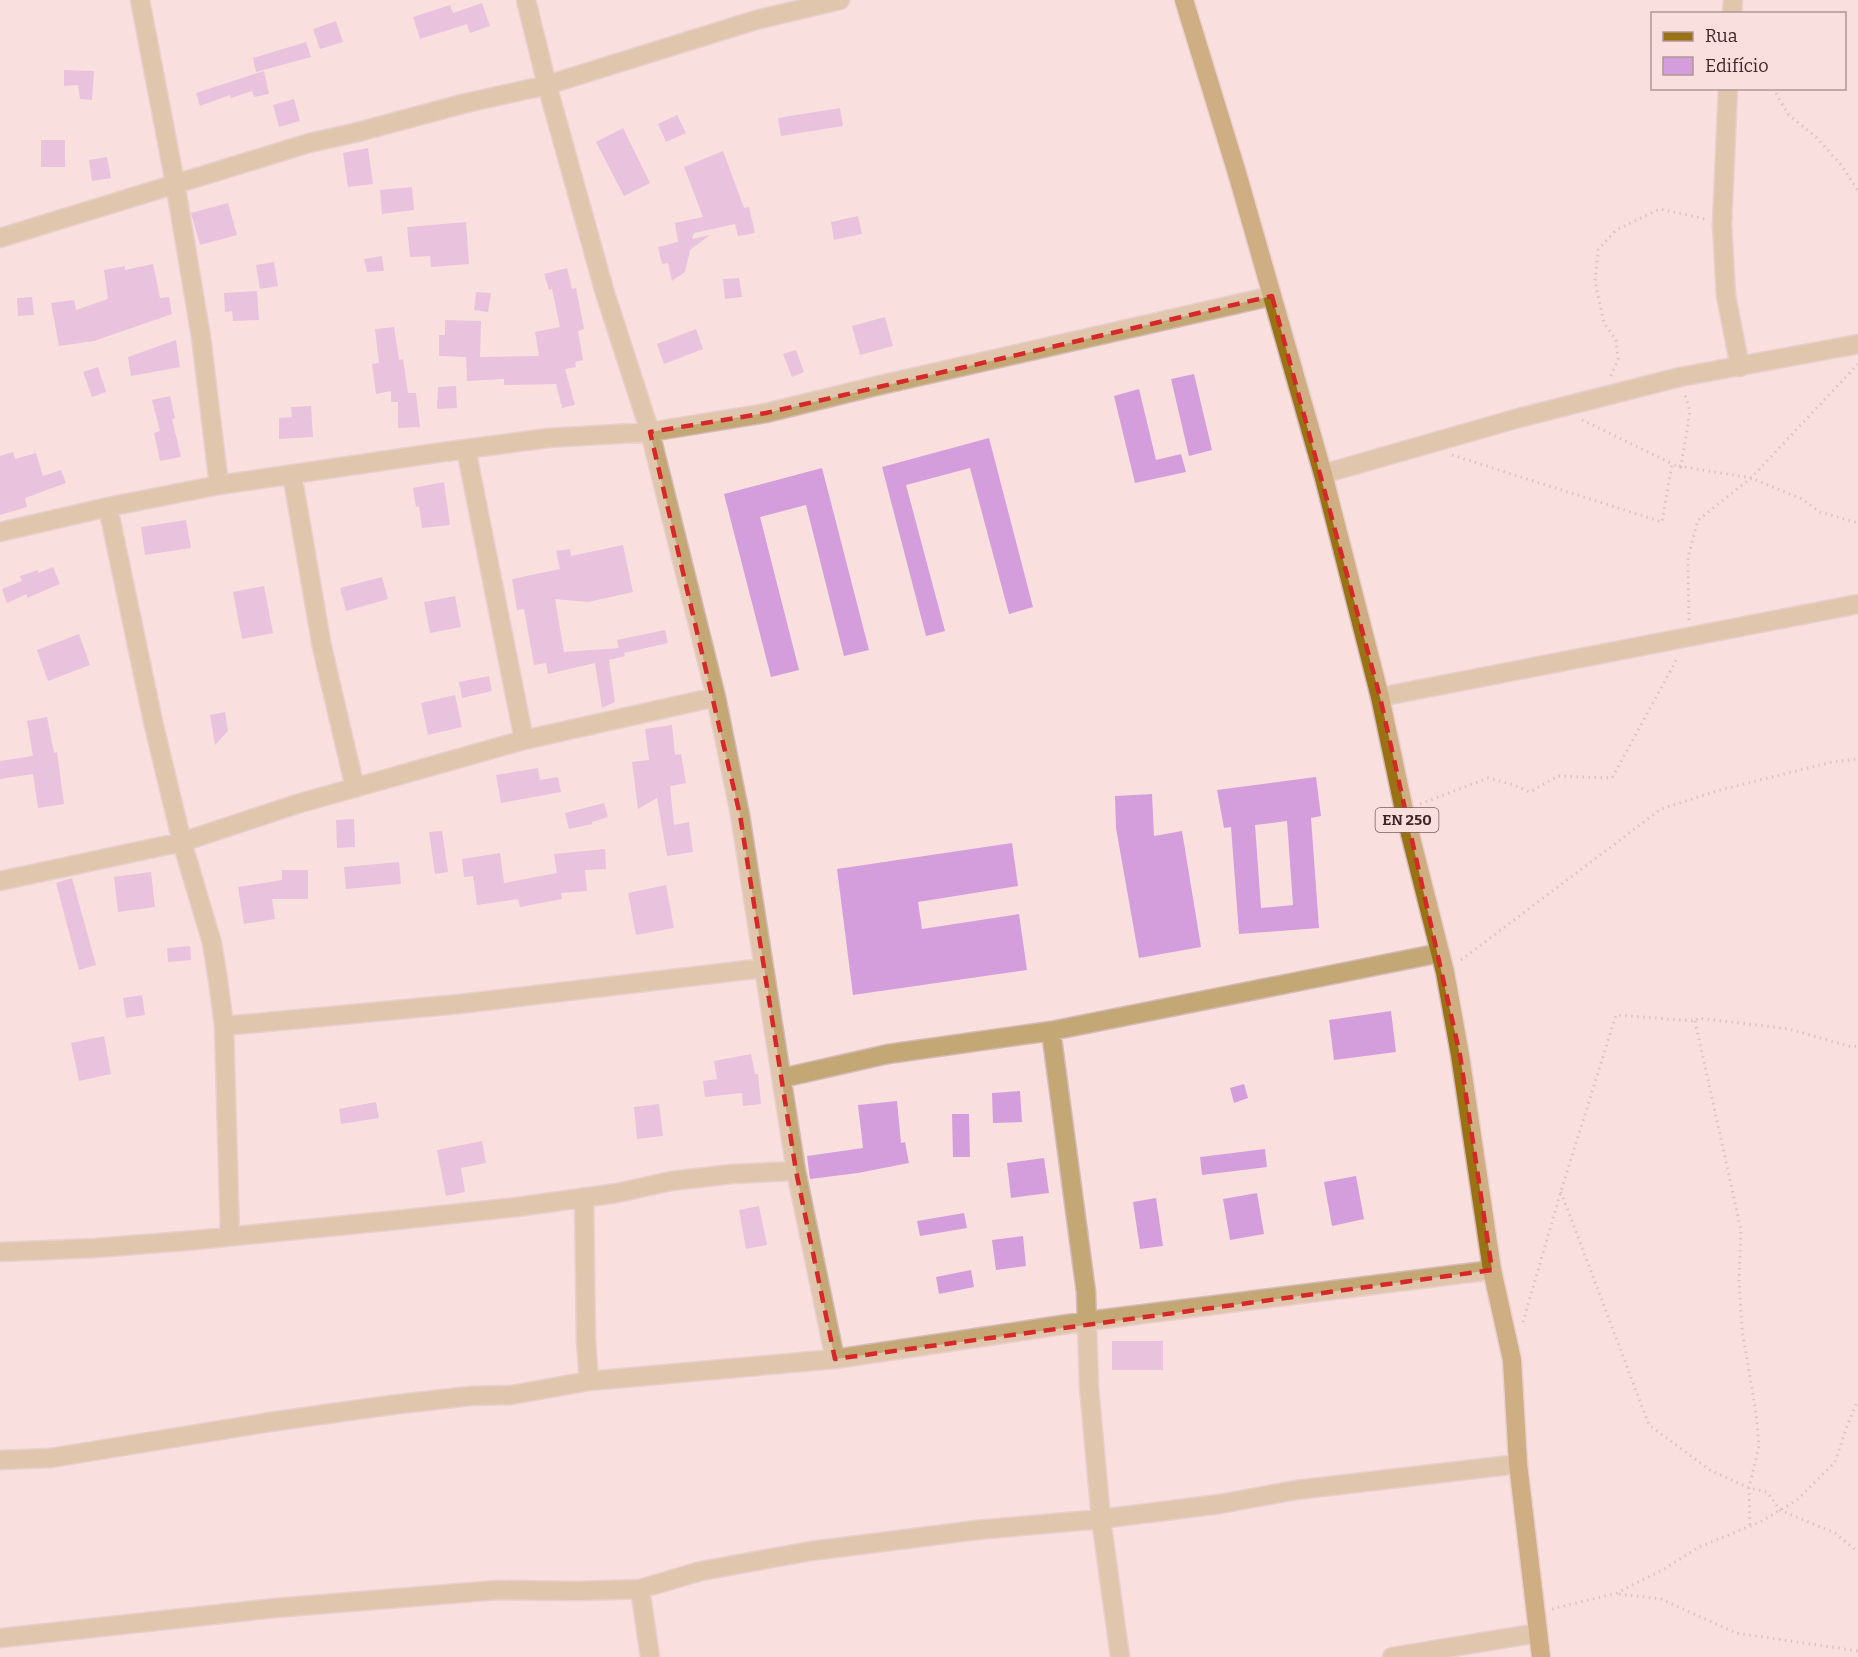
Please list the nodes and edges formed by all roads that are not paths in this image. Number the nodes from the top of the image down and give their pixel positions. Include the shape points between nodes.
1 (140, 0) edge
2 (526, 0) edge
3 (840, 0) edge
4 (1184, 0) edge
5 (547, 85) junction
6 (1728, 90) edge
7 (175, 183) junction
8 (0, 238) edge
9 (1272, 296) junction
10 (1858, 344) edge
11 (1740, 367) junction
12 (650, 432) junction
13 (466, 449) junction
14 (292, 474) junction
15 (1323, 474) junction
16 (219, 485) junction
17 (108, 507) junction
18 (0, 532) edge
19 (1858, 604) edge
20 (716, 697) junction
21 (1380, 697) junction
22 (524, 740) junction
23 (355, 788) junction
24 (182, 842) junction
25 (0, 881) edge
26 (1440, 953) junction
27 (764, 968) junction
28 (224, 1026) junction
29 (1051, 1031) junction
30 (782, 1078) junction
31 (796, 1172) junction
32 (584, 1197) junction
33 (230, 1236) junction
34 (0, 1252) edge
35 (1492, 1270) junction
36 (1088, 1321) junction
37 (835, 1359) junction
38 (589, 1381) junction
39 (0, 1461) edge
40 (1518, 1464) junction
41 (1101, 1519) junction
42 (640, 1589) junction
43 (1538, 1633) junction
44 (0, 1638) edge
45 (650, 1657) edge
46 (1120, 1657) edge
47 (1392, 1657) edge
48 (1541, 1657) edge

1 - 7 street
2 - 5 street
3 - 5 street via 756,20
4 - 9 main road, EN 250
5 - 7 street via 309,143
5 - 12 street via 605,293
6 - 11 street via 1722,224 1726,296
7 - 8 street
7 - 16 street via 201,337
9 - 12 street via 766,413
9 - 15 main road, EN 250
10 - 11 street
11 - 15 street via 1602,397
12 - 13 street
12 - 20 street
13 - 14 street
13 - 22 street
14 - 16 street
14 - 23 street via 322,647
15 - 21 main road, EN 250
16 - 17 street
17 - 18 street
17 - 24 street
19 - 21 street
20 - 22 street
20 - 27 street via 740,815
21 - 26 main road, EN 250
22 - 23 street
23 - 24 street
24 - 25 street
24 - 28 street via 212,943
26 - 29 street
26 - 35 main road, EN 250 via 1460,1054
27 - 28 street via 448,1005
27 - 30 street
28 - 33 street
29 - 30 street via 888,1054
29 - 36 street
30 - 31 street
31 - 32 street via 671,1181
31 - 37 street
32 - 33 street
32 - 38 street
33 - 34 street
35 - 36 street
35 - 40 main road, EN 250 via 1512,1360
36 - 37 street
36 - 41 street via 1089,1387
37 - 38 street
38 - 39 street via 531,1392 303,1417 51,1458
40 - 41 street via 1296,1490
40 - 43 main road, EN 250
41 - 42 street via 810,1551 701,1571
41 - 46 street
42 - 44 street via 498,1590 275,1608
42 - 45 street
43 - 47 street
43 - 48 main road, EN 250

